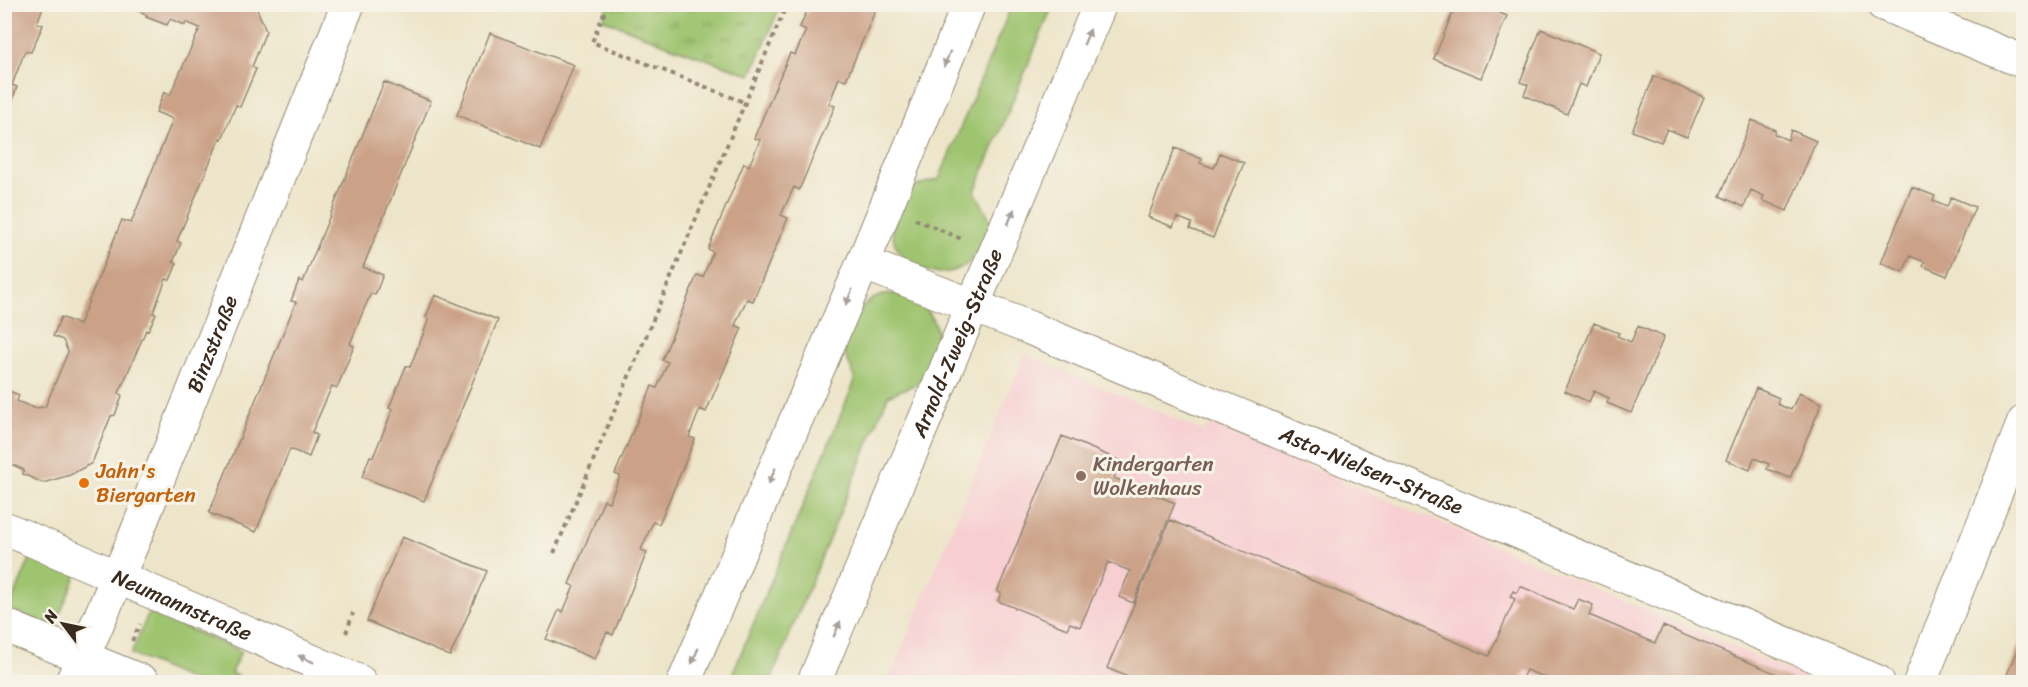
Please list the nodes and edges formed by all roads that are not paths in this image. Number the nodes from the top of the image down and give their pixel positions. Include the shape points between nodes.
1 (348, 4) edge
2 (969, 4) edge
3 (1100, 4) edge
4 (1883, 4) edge
5 (2024, 62) edge
6 (863, 263) junction
7 (973, 305) junction
8 (2024, 422) edge
9 (4, 528) edge
10 (118, 576) junction
11 (4, 625) edge
12 (77, 670) edge
13 (143, 682) edge
14 (360, 682) edge
15 (684, 682) edge
16 (814, 682) edge
17 (1878, 682) edge
18 (1920, 682) edge

1 - 10 street, Binzstraße
2 -> 6 street
7 -> 3 street, Arnold-Zweig-Straße
4 - 5 street
6 - 7 street, Asta-Nielsen-Straße
6 -> 15 street
16 -> 7 street, Arnold-Zweig-Straße
7 - 17 street, Asta-Nielsen-Straße
8 - 18 street
9 - 10 street, Neumannstraße
10 - 12 street, Binzstraße
14 -> 10 street, Neumannstraße
11 - 12 street
12 - 13 street

